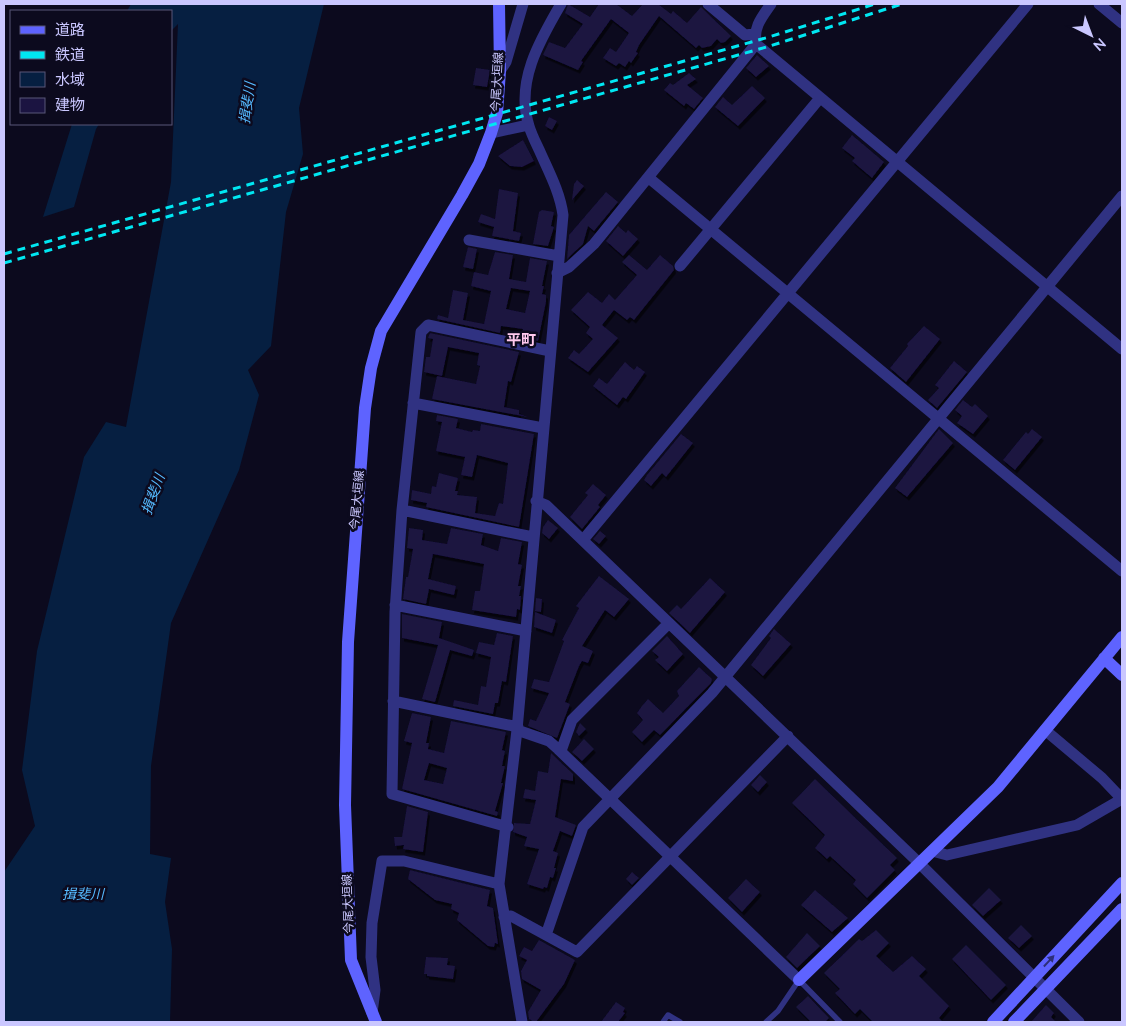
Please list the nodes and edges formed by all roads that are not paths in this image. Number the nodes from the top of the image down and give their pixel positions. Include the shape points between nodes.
1 (499, 4) edge
2 (524, 4) edge
3 (561, 4) edge
4 (708, 4) edge
5 (771, 4) edge
6 (1028, 4) edge
7 (1099, 4) edge
8 (1122, 23) edge
9 (755, 39) junction
10 (500, 71) junction
11 (820, 98) junction
12 (528, 125) junction
13 (491, 133) junction
14 (897, 162) junction
15 (649, 178) junction
16 (1122, 196) edge
17 (710, 229) junction
18 (469, 240) dead end
19 (559, 256) junction
20 (680, 266) dead end
21 (558, 272) junction
22 (1048, 287) junction
23 (788, 293) junction
24 (1122, 349) edge
25 (550, 351) junction
26 (413, 403) junction
27 (938, 418) junction
28 (543, 428) junction
29 (536, 501) junction
30 (402, 510) junction
31 (533, 537) junction
32 (583, 540) junction
33 (1122, 571) edge
34 (395, 605) junction
35 (669, 623) junction
36 (526, 631) junction
37 (1122, 636) edge
38 (1104, 658) junction
39 (1122, 675) edge
40 (725, 676) junction
41 (393, 701) junction
42 (517, 728) junction
43 (1045, 730) junction
44 (788, 736) junction
45 (560, 751) junction
46 (1121, 796) edge
47 (610, 800) junction
48 (508, 827) junction
49 (932, 851) junction
50 (671, 857) junction
51 (918, 862) junction
52 (1122, 883) edge
53 (500, 884) junction
54 (1122, 909) edge
55 (504, 917) junction
56 (546, 935) junction
57 (1033, 978) junction
58 (799, 980) junction
59 (1045, 990) junction
60 (374, 1017) edge
61 (522, 1022) edge
62 (663, 1022) edge
63 (680, 1022) edge
64 (766, 1022) edge
65 (840, 1022) edge
66 (993, 1022) edge
67 (1014, 1022) edge
68 (1079, 1022) edge

1 - 10 main road, 今尾大垣線
2 - 10 street via 506,62
3 - 12 street via 542,36 529,68 525,97
4 - 9 street via 745,35
5 - 9 street via 759,21
6 - 14 street
7 - 8 street
9 - 11 street
9 - 15 street
10 - 13 main road, 今尾大垣線 via 497,113
11 - 14 street
11 - 17 street
12 - 13 street
12 - 19 street via 561,200 563,215
13 - 60 main road, 今尾大垣線 via 462,195 381,331 365,408 346,666 345,805 351,960
14 - 22 street
14 - 23 street
15 - 17 street
15 - 21 street via 594,244 569,267
16 - 22 street
17 - 20 street
17 - 23 street
18 - 19 street
19 - 21 street
21 - 25 street
22 - 24 street
22 - 27 street
23 - 27 street
23 - 32 street
25 - 26 street via 428,325 421,332
25 - 28 street
26 - 28 street
26 - 30 street
27 - 33 street
27 - 40 street
28 - 29 street
29 - 31 street
29 - 32 street via 546,504
30 - 31 street
30 - 34 street
31 - 36 street
32 - 35 street
34 - 36 street
34 - 41 street
35 - 40 street
35 - 45 street via 572,720
36 - 42 street
37 - 38 main road
38 - 39 main road
38 - 43 main road
40 - 44 street
40 - 47 street
41 - 42 street
41 - 48 street via 392,794
42 - 45 street via 549,741
42 - 48 street
43 - 46 street
43 - 49 main road via 998,787
44 - 50 street
44 - 51 street
45 - 47 street
46 - 49 street via 1077,825 947,855
47 - 50 street
47 - 56 street via 582,827
48 - 53 street
49 - 51 main road
50 - 56 street via 577,952
50 - 58 street
51 - 57 street
51 - 58 main road
57 -> 52 main road
53 - 55 street
53 - 60 street via 404,861 382,861 372,924
54 - 59 main road
55 - 56 street via 511,916
55 - 61 street
57 - 59 street
57 - 66 main road
58 - 64 lane via 778,1011
58 - 65 lane
59 - 67 main road
59 - 68 street
62 - 63 lane via 668,1015

